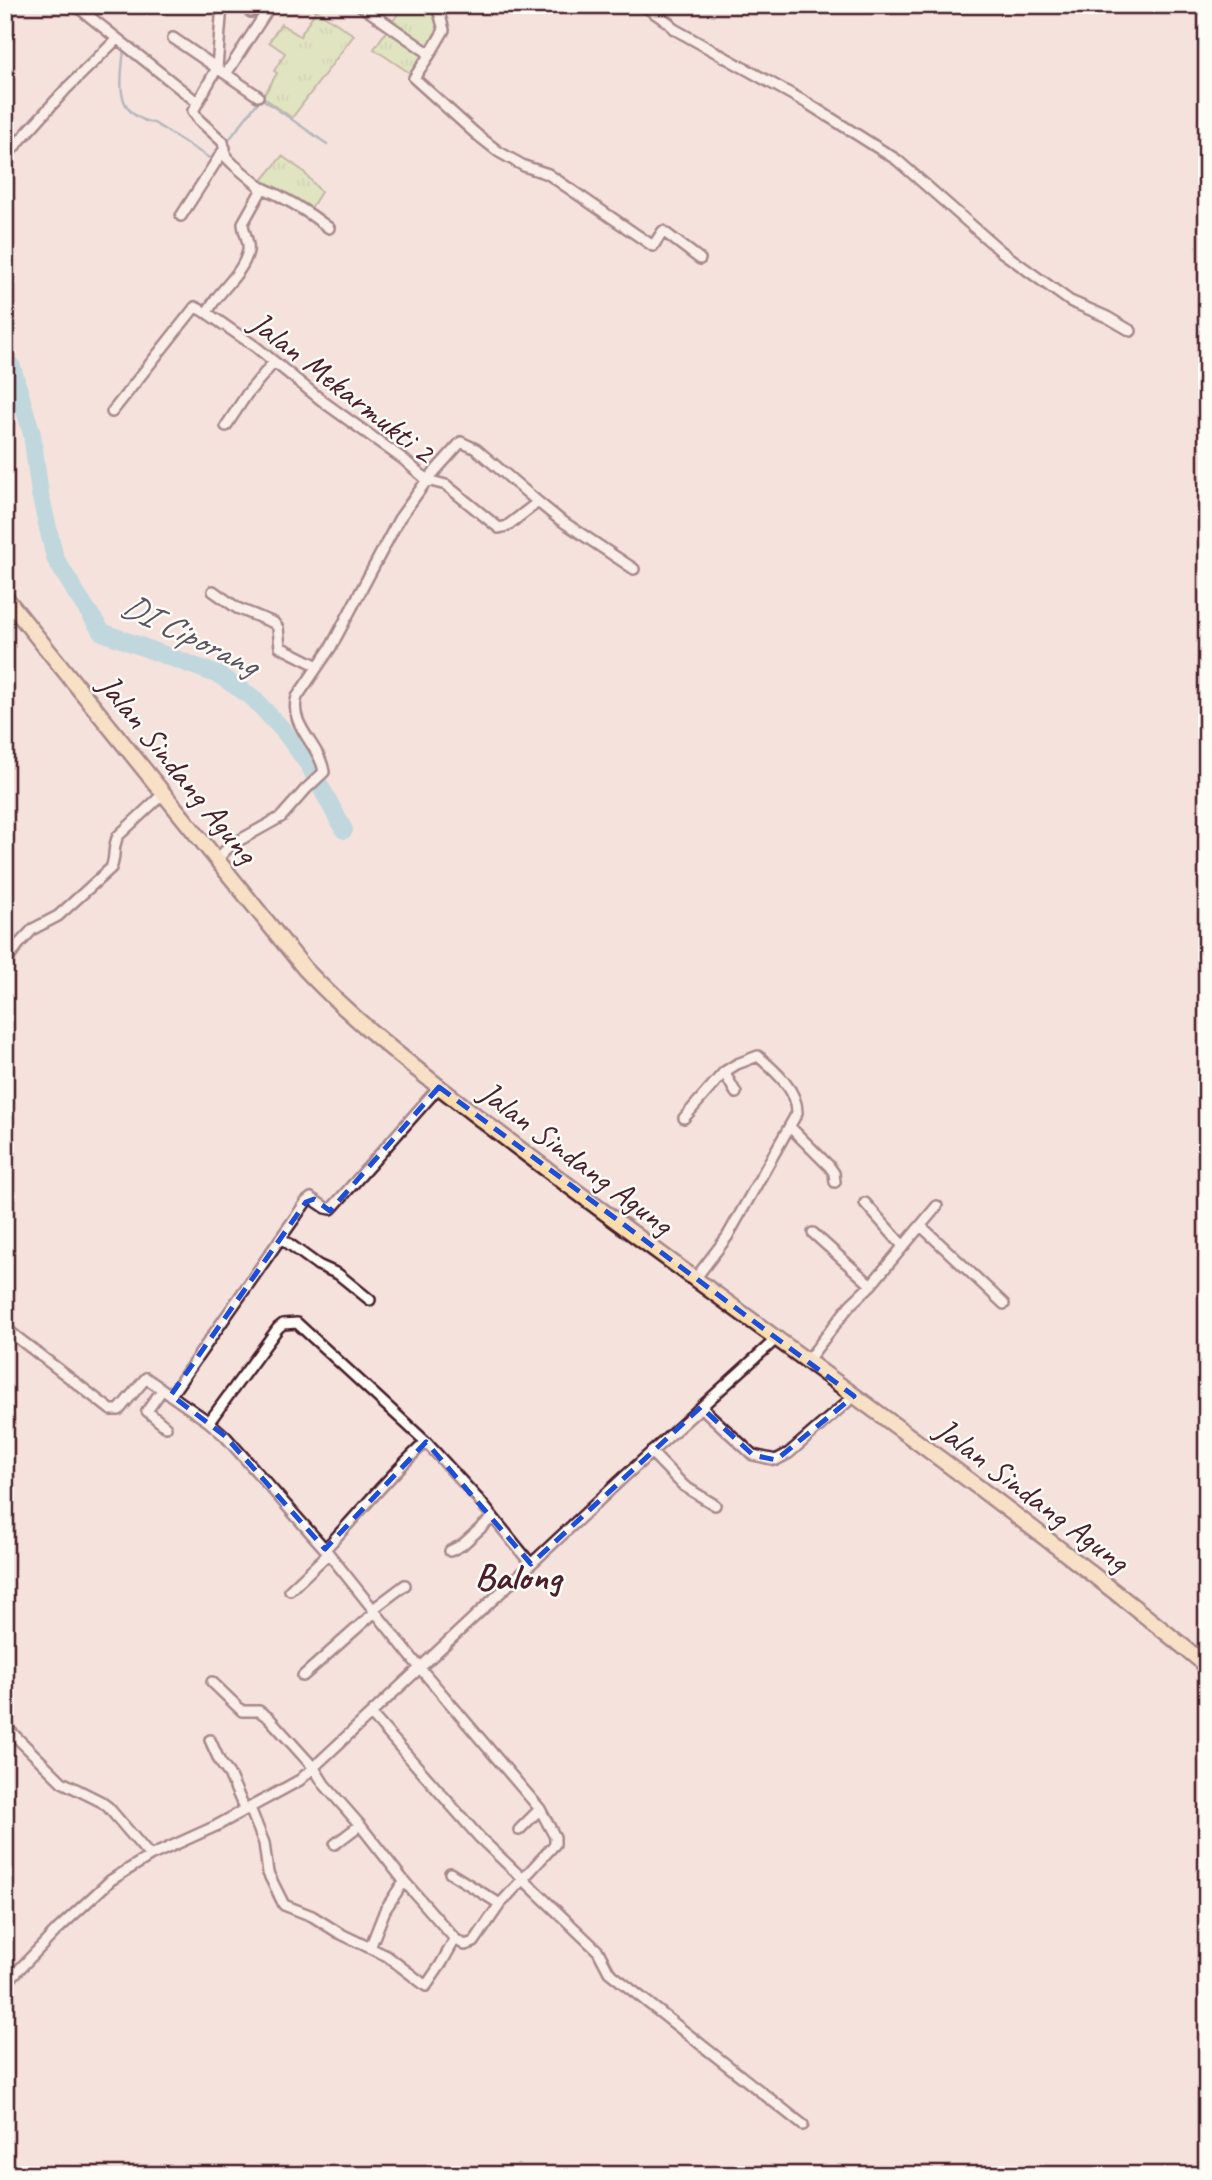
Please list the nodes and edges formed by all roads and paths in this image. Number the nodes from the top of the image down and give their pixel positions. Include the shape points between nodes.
1 (222, 5) edge
2 (240, 5) edge
3 (360, 5) edge
4 (437, 5) edge
5 (643, 5) edge
6 (79, 7) edge
7 (173, 38) dead end
8 (117, 39) junction
9 (430, 54) junction
10 (217, 68) junction
11 (226, 74) junction
12 (258, 96) dead end
13 (197, 102) junction
14 (225, 148) junction
15 (5, 157) edge
16 (259, 186) junction
17 (181, 216) dead end
18 (329, 228) dead end
19 (700, 258) dead end
20 (207, 313) junction
21 (1131, 331) dead end
22 (274, 362) junction
23 (112, 412) dead end
24 (226, 426) dead end
25 (427, 480) junction
26 (538, 502) junction
27 (634, 569) dead end
28 (213, 591) dead end
29 (5, 597) edge
30 (318, 666) junction
31 (164, 793) junction
32 (216, 859) junction
33 (5, 964) edge
34 (724, 1072) junction
35 (439, 1087) junction
36 (736, 1093) dead end
37 (684, 1118) dead end
38 (790, 1127) junction
39 (835, 1182) dead end
40 (865, 1203) dead end
41 (937, 1206) dead end
42 (921, 1226) junction
43 (813, 1233) dead end
44 (281, 1238) junction
45 (903, 1246) junction
46 (695, 1279) junction
47 (871, 1285) junction
48 (370, 1300) dead end
49 (1004, 1304) dead end
50 (5, 1328) edge
51 (775, 1339) junction
52 (807, 1361) junction
53 (167, 1392) junction
54 (855, 1396) junction
55 (701, 1407) junction
56 (209, 1422) junction
57 (166, 1427) dead end
58 (426, 1442) junction
59 (651, 1452) junction
60 (715, 1505) dead end
61 (493, 1517) junction
62 (450, 1550) dead end
63 (326, 1551) junction
64 (531, 1564) junction
65 (405, 1585) dead end
66 (290, 1590) dead end
67 (374, 1611) junction
68 (1207, 1665) edge
69 (420, 1668) junction
70 (303, 1676) dead end
71 (212, 1682) dead end
72 (371, 1714) junction
73 (5, 1726) edge
74 (210, 1741) dead end
75 (314, 1768) junction
76 (248, 1809) junction
77 (540, 1809) junction
78 (360, 1825) junction
79 (519, 1830) dead end
80 (335, 1844) dead end
81 (150, 1856) junction
82 (450, 1873) dead end
83 (523, 1880) junction
84 (404, 1881) junction
85 (500, 1904) junction
86 (455, 1939) junction
87 (370, 1948) junction
88 (5, 1984) edge
89 (803, 2125) dead end

1 - 10 street
2 - 11 street via 265,14
3 - 9 street
4 - 9 street via 444,30
5 - 21 street via 674,29 807,103 897,160 1002,252 1070,301
6 - 8 street
7 - 10 street
8 - 13 street
8 - 15 street
9 - 19 street via 414,78 499,152 548,174 653,246 663,230
10 - 11 street
10 - 13 street
11 - 12 street
13 - 14 street via 195,116
14 - 16 street via 226,157
14 - 17 street
16 - 18 street via 291,201
16 - 20 street, Jalan Mekarmukti 2 via 259,196 243,223 249,248 238,272
20 - 22 street, Jalan Mekarmukti 2
20 - 23 street via 195,307
22 - 24 street
22 - 25 street, Jalan Mekarmukti 2
25 - 26 street via 446,485 499,528
25 - 26 street via 461,442 476,449
25 - 30 street, Jalan Mekarmukti 2 via 399,519
26 - 27 street
28 - 30 street via 237,608 267,618 278,628 280,647
29 - 31 main road, Jalan Sindang Agung
30 - 32 street, Jalan Mekarmukti 2 via 294,711 321,757 324,772 281,817 231,845
31 - 32 main road, Jalan Sindang Agung
31 - 33 street via 118,836 111,868 58,916 33,929
32 - 35 main road, Jalan Sindang Agung via 319,984
34 - 36 street
34 - 37 street
34 - 38 street via 758,1056 777,1072 795,1098 797,1113
35 - 44 street via 331,1209 308,1199
35 - 46 main road, Jalan Sindang Agung
38 - 39 street via 829,1166
38 - 46 street via 727,1237
40 - 45 street
41 - 42 street
42 - 45 street
42 - 49 street
43 - 47 street
44 - 48 street
44 - 53 street
45 - 47 street
46 - 51 main road, Jalan Sindang Agung
47 - 52 street
50 - 53 street via 111,1410 119,1409 144,1379
51 - 52 main road, Jalan Sindang Agung
51 - 55 street
52 - 54 main road, Jalan Sindang Agung
53 - 56 street
53 - 57 street via 148,1412
54 - 55 street via 776,1460 747,1451
54 - 68 main road, Jalan Sindang Agung
55 - 59 street
56 - 58 street via 278,1328 290,1322 303,1327
56 - 63 street via 241,1452
58 - 61 street
58 - 63 street
59 - 60 street via 684,1486
59 - 64 street
61 - 62 street
61 - 64 street
63 - 66 street
63 - 67 street
64 - 69 street
65 - 67 street
67 - 69 street
67 - 70 street
69 - 72 street
69 - 77 street
71 - 75 street via 242,1711 259,1711 269,1718
72 - 75 street
72 - 83 street
73 - 81 street via 62,1782 108,1807
74 - 76 street
75 - 76 street
75 - 78 street
76 - 81 street
76 - 87 street via 264,1843 268,1873 284,1905
77 - 79 street
77 - 83 street via 556,1841
78 - 80 street
78 - 84 street
81 - 88 street via 111,1880
82 - 85 street
83 - 85 street
83 - 89 street via 598,1951 609,1972
84 - 86 street
84 - 87 street via 385,1910
85 - 86 street via 474,1942 465,1945
86 - 87 street via 426,1986 394,1960

